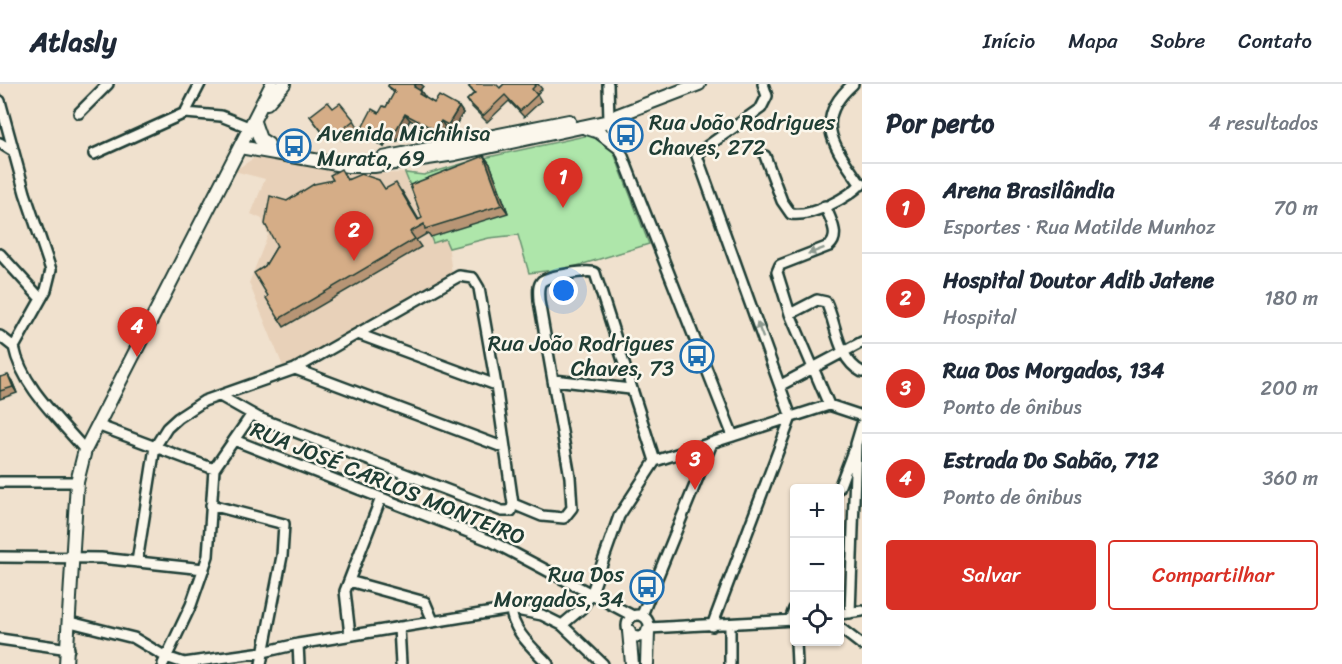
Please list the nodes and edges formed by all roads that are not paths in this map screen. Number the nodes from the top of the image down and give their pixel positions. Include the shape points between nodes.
1 (108, 84) edge
2 (200, 84) edge
3 (272, 84) edge
4 (284, 84) edge
5 (608, 84) edge
6 (699, 84) edge
7 (763, 84) edge
8 (853, 84) edge
9 (0, 101) edge
10 (79, 113) dead end
11 (185, 113) junction
12 (612, 117) junction
13 (255, 120) junction
14 (580, 126) junction
15 (0, 143) edge
16 (242, 143) junction
17 (268, 144) junction
18 (619, 147) junction
19 (13, 151) junction
20 (94, 154) dead end
21 (765, 156) dead end
22 (862, 184) edge
23 (825, 206) junction
24 (2, 257) edge
25 (41, 299) junction
26 (790, 314) junction
27 (358, 334) junction
28 (0, 336) edge
29 (862, 342) edge
30 (14, 347) junction
31 (844, 354) junction
32 (295, 369) junction
33 (813, 369) junction
34 (862, 372) edge
35 (554, 380) junction
36 (496, 385) junction
37 (781, 385) junction
38 (630, 389) junction
39 (220, 396) junction
40 (829, 405) junction
41 (252, 414) junction
42 (862, 416) edge
43 (791, 417) junction
44 (862, 424) edge
45 (97, 425) junction
46 (733, 436) junction
47 (234, 440) junction
48 (712, 443) junction
49 (856, 444) junction
50 (155, 447) junction
51 (505, 448) junction
52 (85, 450) junction
53 (656, 461) junction
54 (214, 469) junction
55 (0, 482) edge
56 (77, 482) junction
57 (841, 484) edge
58 (381, 498) junction
59 (513, 504) junction
60 (212, 505) junction
61 (0, 557) edge
62 (72, 557) junction
63 (137, 562) junction
64 (204, 569) junction
65 (349, 580) junction
66 (591, 595) junction
67 (511, 609) junction
68 (862, 611) edge
69 (845, 614) edge
70 (790, 620) edge
71 (434, 621) junction
72 (70, 622) junction
73 (642, 624) junction
74 (562, 625) junction
75 (730, 625) junction
76 (712, 626) junction
77 (399, 627) junction
78 (844, 631) edge
79 (350, 635) junction
80 (0, 639) edge
81 (297, 644) junction
82 (862, 645) edge
83 (796, 646) edge
84 (69, 649) junction
85 (263, 652) junction
86 (164, 660) edge
87 (66, 664) edge
88 (261, 664) edge
89 (299, 664) edge
90 (401, 664) edge
91 (548, 664) edge
92 (603, 664) edge
93 (632, 664) edge
94 (647, 664) edge
95 (730, 664) edge
96 (796, 664) edge

1 - 10 street
2 - 11 street
3 - 13 street
4 - 13 street
5 - 12 street
6 - 12 street
37 -> 7 street via 697,160 702,150 761,108 767,96
8 - 22 street via 835,101 830,120 833,138
9 - 19 street
11 - 13 street
11 - 20 street
12 - 14 street
12 - 17 street via 549,124 381,158 346,158
12 - 18 street
13 - 16 street
13 - 17 street via 260,139
14 - 16 street via 455,154 374,166 348,166
14 - 18 street via 599,132
15 - 19 street
16 - 17 street
16 - 45 street
18 - 46 street
19 - 25 street via 51,270
21 - 23 street via 789,212 802,213
22 - 23 street
23 -> 26 street via 835,236 833,243 780,265 777,270
24 - 25 street
25 - 30 street
26 - 31 street via 817,300 826,302
26 - 33 street
27 - 32 street
27 - 36 street
27 - 36 street via 454,279 471,277 479,288
28 - 30 street
29 - 31 street
30 - 52 street via 30,383
31 - 33 street
31 - 34 street
32 - 39 street
32 - 51 street
33 - 37 street
33 - 40 street
35 - 38 street
35 - 38 street via 539,287 544,280 588,270 594,272
35 - 59 street via 572,508 560,520
36 - 51 street
37 - 43 street
38 - 53 street
39 - 41 street
39 - 50 street via 189,409 167,428
40 - 42 street
40 - 43 street
41 - 47 street
41 - 59 street via 502,511 511,511
43 - 46 street
43 - 76 street
44 - 49 street
45 - 50 street
45 - 52 street
46 - 48 street
47 - 54 street
47 - 58 street, RUA JOSÉ CARLOS MONTEIRO
48 - 53 street
48 - 73 street
49 - 57 street
49 - 69 street
50 - 54 street
50 - 63 street
51 - 59 street
52 - 56 street
53 - 66 street via 619,516
54 - 60 street
55 - 56 street
56 - 62 street
58 - 65 street
58 - 66 street, RUA JOSÉ CARLOS MONTEIRO via 491,542
60 - 64 street via 210,546
60 - 85 street via 284,524 282,556
61 - 62 street
62 - 63 street
62 - 72 street
63 - 64 street
64 - 86 street
65 - 71 street via 425,602
65 - 79 street via 345,597
66 - 73 street, RUA JOSÉ CARLOS MONTEIRO via 608,601
66 - 74 street
67 - 71 street
67 - 74 street via 542,615
67 - 91 street via 520,633
68 - 69 street
70 - 75 street
71 - 77 street
72 - 84 street
72 - 86 street via 134,638
73 - 76 street
73 - 93 street
73 - 94 street
74 - 92 street
75 - 76 street
75 - 95 street
77 - 79 street
77 - 90 street
78 - 82 street
79 - 81 street
80 - 84 street
81 - 85 street
81 - 89 street
83 - 96 street
84 - 87 street
85 - 86 street via 196,663
85 - 88 street

